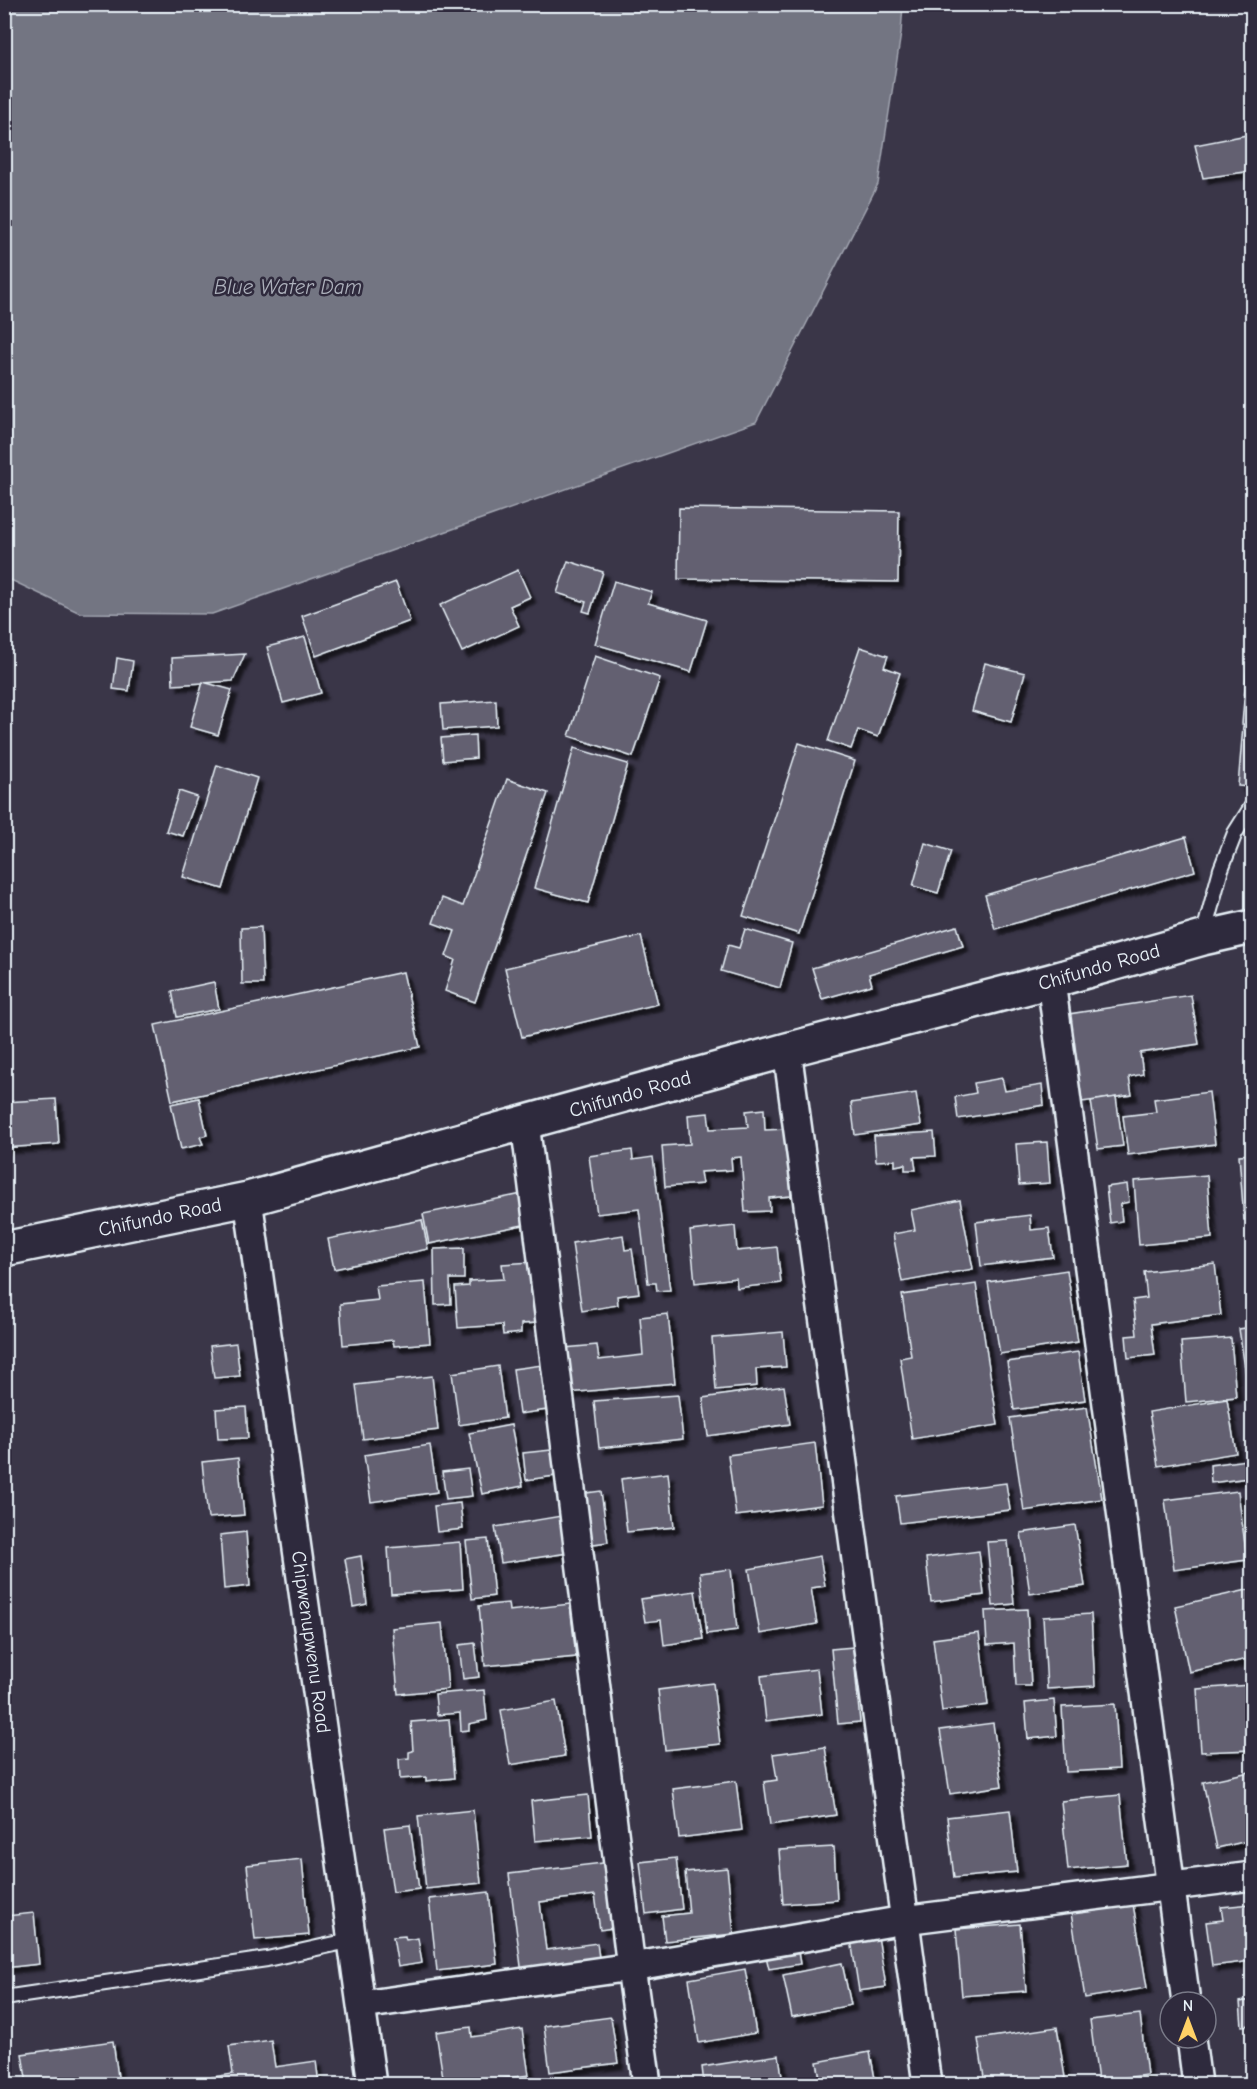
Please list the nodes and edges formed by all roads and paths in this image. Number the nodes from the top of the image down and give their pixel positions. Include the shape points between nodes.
1 (1252, 806) edge
2 (1252, 927) edge
3 (1203, 938) junction
4 (1051, 981) junction
5 (787, 1050) junction
6 (525, 1123) junction
7 (248, 1199) junction
8 (4, 1249) edge
9 (1252, 1876) edge
10 (1172, 1885) junction
11 (904, 1920) junction
12 (353, 1940) junction
13 (631, 1966) junction
14 (1185, 1990) edge
15 (4, 1998) edge
16 (362, 2005) junction
17 (1193, 2050) edge
18 (372, 2085) edge
19 (647, 2085) edge
20 (927, 2085) edge
21 (1197, 2085) edge

1 - 3 lane via 1228,851
2 - 3 street, Chifundo Road
3 - 4 street, Chifundo Road
4 - 5 street, Chifundo Road
4 - 10 street
5 - 6 street, Chifundo Road
5 - 11 street
6 - 7 street, Chifundo Road
6 - 13 street
7 - 8 street, Chifundo Road
7 - 12 street, Chipwenupwenu Road
9 - 10 street
10 - 11 street
10 - 14 street
11 - 13 street
11 - 20 street
12 - 15 lane via 267,1959
12 - 16 street, Chipwenupwenu Road
13 - 16 street
13 - 19 street
16 - 18 street, Chipwenupwenu Road
17 - 21 street

